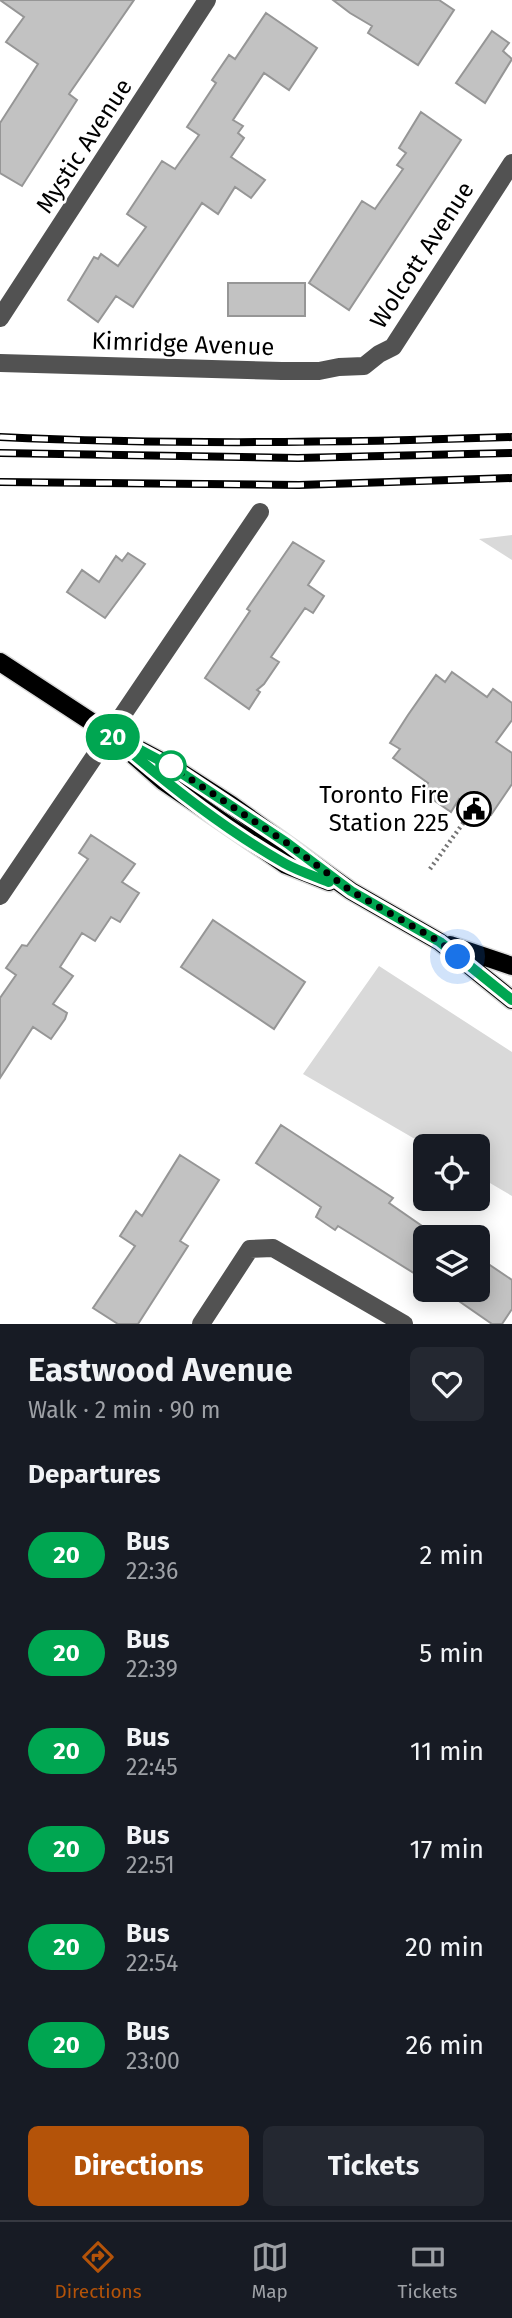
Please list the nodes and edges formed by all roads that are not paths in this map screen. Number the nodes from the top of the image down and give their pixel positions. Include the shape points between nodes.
1 (207, 0) edge
2 (512, 163) edge
3 (0, 317) edge
4 (0, 363) edge
5 (364, 366) joint
6 (260, 512) dead end
7 (0, 662) edge
8 (110, 734) junction
9 (0, 896) edge
10 (440, 942) junction
11 (512, 966) edge
12 (512, 1000) edge
13 (201, 1324) edge
14 (404, 1324) edge

1 - 3 street, Mystic Avenue
2 - 5 street, Wolcott Avenue via 393,347
4 - 5 street, Kimridge Avenue via 282,371
6 - 8 street
7 - 8 main road
8 - 9 street
8 - 10 main road via 163,781 286,865 351,891
10 - 11 main road
10 - 12 main road
13 - 14 street via 250,1249 273,1248

